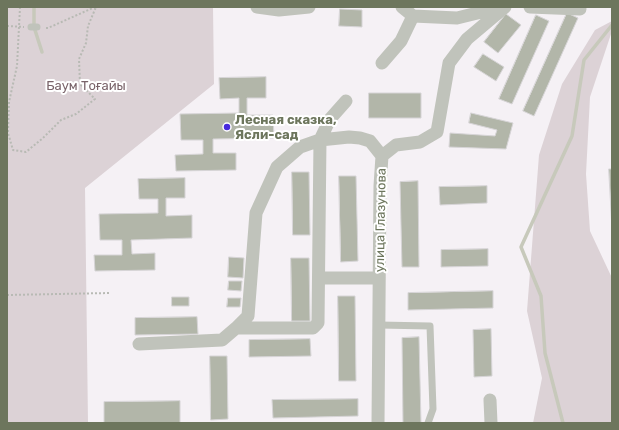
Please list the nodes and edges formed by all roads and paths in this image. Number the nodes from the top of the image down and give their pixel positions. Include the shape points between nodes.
1 (20, 7) edge
2 (96, 7) edge
3 (257, 7) edge
4 (309, 7) edge
5 (402, 7) edge
6 (502, 7) edge
7 (505, 7) edge
8 (530, 7) edge
9 (580, 9) dead end
10 (413, 16) junction
11 (7, 26) edge
12 (19, 27) junction
13 (382, 63) dead end
14 (346, 101) dead end
15 (320, 140) junction
16 (382, 156) junction
17 (319, 278) junction
18 (379, 278) junction
19 (110, 293) dead end
20 (7, 295) edge
21 (379, 325) junction
22 (236, 328) junction
23 (140, 344) dead end
24 (490, 400) dead end
25 (378, 423) edge
26 (428, 423) edge
27 (491, 423) edge

1 - 12 path
2 - 12 path via 48,28
2 - 12 path via 79,59 80,84 95,99 76,114 61,120 26,152 13,150 8,133 10,102 17,66
3 - 4 street via 279,10
5 - 10 street
6 - 10 street via 457,18
7 - 16 street, улица Глазунова via 467,39 449,63 437,132 420,142 396,145
8 - 9 street
10 - 13 street via 401,41
11 - 12 path
14 - 15 street via 330,119
15 - 16 street via 360,138 370,141
15 - 17 street
15 - 22 street via 300,147 277,167 256,213 248,316
16 - 18 street, улица Глазунова
17 - 18 street
17 - 22 street via 318,323 313,328
18 - 21 street, улица Глазунова
19 - 20 path
21 - 25 street, улица Глазунова
21 - 26 lane via 430,326 433,409
22 - 23 street via 222,340
24 - 27 street

